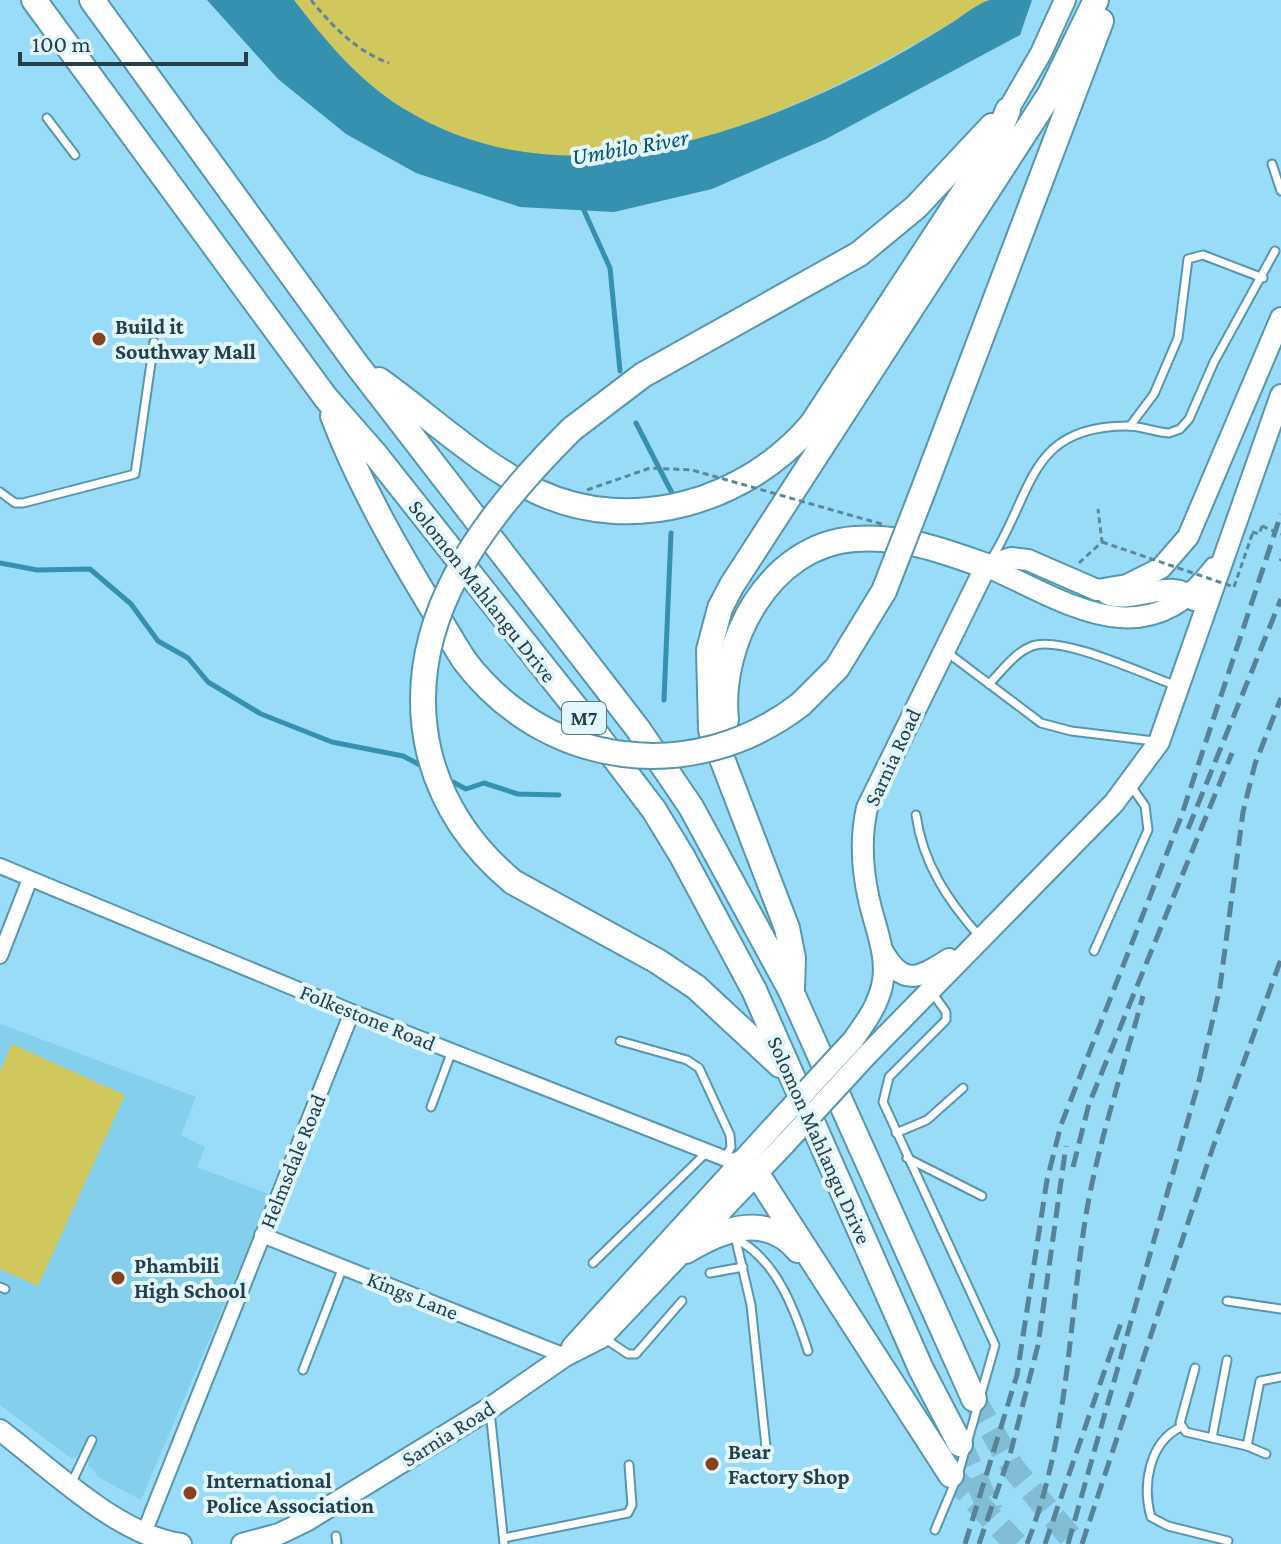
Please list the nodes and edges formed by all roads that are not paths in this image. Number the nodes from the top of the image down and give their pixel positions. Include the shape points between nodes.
1 (34, 0) edge
2 (92, 0) edge
3 (1096, 0) edge
4 (1108, 0) edge
5 (1064, 4) edge
6 (1008, 110) junction
7 (47, 118) dead end
8 (75, 155) dead end
9 (1272, 164) dead end
10 (1281, 191) edge
11 (1275, 251) dead end
12 (1263, 278) junction
13 (1281, 318) edge
14 (154, 342) dead end
15 (357, 365) junction
16 (1281, 395) edge
17 (326, 398) junction
18 (1130, 426) junction
19 (0, 492) edge
20 (1223, 554) junction
21 (986, 566) junction
22 (1097, 590) junction
23 (1189, 594) junction
24 (1204, 613) junction
25 (943, 649) junction
26 (989, 684) junction
27 (1180, 686) junction
28 (1159, 742) junction
29 (1130, 785) junction
30 (736, 794) junction
31 (916, 815) dead end
32 (0, 866) edge
33 (30, 879) junction
34 (976, 940) junction
35 (881, 950) junction
36 (1094, 951) dead end
37 (0, 956) edge
38 (930, 990) junction
39 (791, 991) junction
40 (352, 1012) junction
41 (620, 1041) dead end
42 (860, 1048) junction
43 (452, 1051) junction
44 (788, 1073) junction
45 (963, 1088) dead end
46 (431, 1107) dead end
47 (896, 1133) junction
48 (708, 1151) junction
49 (907, 1158) junction
50 (740, 1165) junction
51 (982, 1196) dead end
52 (734, 1234) junction
53 (262, 1235) junction
54 (686, 1251) junction
55 (593, 1263) dead end
56 (343, 1267) junction
57 (743, 1267) junction
58 (710, 1273) dead end
59 (825, 1283) junction
60 (682, 1301) dead end
61 (1227, 1301) dead end
62 (1281, 1309) edge
63 (602, 1337) junction
64 (808, 1351) dead end
65 (565, 1356) junction
66 (1227, 1360) dead end
67 (1195, 1368) dead end
68 (303, 1370) dead end
69 (1281, 1377) edge
70 (974, 1399) tunnel mouth
71 (490, 1408) junction
72 (1181, 1427) junction
73 (0, 1430) edge
74 (1212, 1438) junction
75 (92, 1440) dead end
76 (960, 1444) tunnel mouth
77 (1247, 1446) junction
78 (766, 1447) dead end
79 (1266, 1454) dead end
80 (629, 1465) dead end
81 (951, 1475) tunnel mouth
82 (71, 1484) junction
83 (935, 1530) dead end
84 (144, 1533) junction
85 (504, 1541) edge
86 (1228, 1541) dead end
87 (175, 1544) edge
88 (242, 1544) edge

1 - 17 highway, Solomon Mahlangu Drive / M7
2 - 15 highway, Solomon Mahlangu Drive / M7
3 - 30 highway via 1043,105 720,608 709,650 709,715
4 - 17 highway, bridge via 884,591 837,668 770,726 719,748 657,755 609,752 554,734 515,713 485,688 415,581 359,476
5 - 6 main road
6 - 15 highway via 994,145 812,424 784,454 726,491 653,509 572,504 537,492 490,463
6 - 44 highway, bridge via 926,198 859,254 650,371 572,429 535,466 475,544 439,609 423,666 423,726 441,791 469,838 513,882 696,987
7 - 8 lane
9 - 10 lane
11 - 12 lane
12 - 18 lane via 1185,425 1169,433
12 - 18 lane via 1203,255 1188,259 1178,338 1154,394
13 - 22 main road via 1179,551 1149,575
14 - 19 lane via 135,474 23,503 7,500
15 - 39 highway, Solomon Mahlangu Drive / M7 via 663,764
16 - 20 main road, Sarnia Road
17 - 44 highway, Solomon Mahlangu Drive / M7 via 654,810 754,990
18 - 21 lane via 1082,429 1050,450
20 - 23 main road
20 - 24 main road, Sarnia Road
21 - 22 main road via 1016,558
21 - 23 main road via 1109,618 1150,615
21 - 25 main road, Sarnia Road
21 - 30 highway via 905,541 854,539 808,554 787,568 755,603 728,664 724,707
22 - 23 main road via 1130,598 1169,589
23 - 24 main road
24 - 27 main road, Sarnia Road
25 - 26 lane
25 - 35 main road, Sarnia Road via 872,793 864,821 864,873
26 - 27 lane via 1024,650 1044,644
26 - 28 lane via 1034,719 1055,727
27 - 28 main road, Sarnia Road
28 - 29 main road, Sarnia Road
29 - 34 main road, Sarnia Road
29 - 36 lane via 1145,806 1148,830
30 - 39 highway via 790,940
31 - 34 lane via 930,867
32 - 33 street, Folkestone Road
33 - 37 street
33 - 40 street, Folkestone Road
34 - 35 main road via 925,974 910,977 900,975
34 - 38 main road, Sarnia Road
35 - 42 main road, Sarnia Road via 883,983
38 - 42 main road, Sarnia Road
38 - 47 lane via 946,1020 886,1083 883,1102
39 - 70 highway, Solomon Mahlangu Drive / M7
40 - 43 street, Folkestone Road
40 - 53 street, Helmsdale Road
41 - 50 lane via 699,1068
42 - 50 main road, Sarnia Road, bridge via 777,1137
43 - 46 lane
43 - 48 street, Folkestone Road
44 - 76 highway, Solomon Mahlangu Drive / M7
45 - 47 lane via 934,1115
47 - 49 lane
48 - 50 street, Folkestone Road
48 - 55 lane
49 - 51 lane
49 - 83 lane via 995,1345 958,1475
50 - 54 main road, Sarnia Road
50 - 59 highway
50 - 65 main road, Sarnia Road
52 - 54 highway via 712,1236
52 - 57 lane
52 - 59 highway via 753,1227 777,1232
52 - 64 lane via 768,1265
53 - 56 street, Kings Lane
53 - 84 street, Helmsdale Road
54 - 63 main road, Sarnia Road
56 - 65 street, Kings Lane
56 - 68 lane
57 - 58 lane
57 - 78 lane
59 - 81 highway
60 - 63 lane via 636,1354
61 - 62 lane
63 - 65 main road, Sarnia Road
65 - 71 main road, Sarnia Road
66 - 74 lane
67 - 72 lane
69 - 77 lane via 1260,1381
71 - 85 lane
71 - 88 main road, Sarnia Road via 306,1521
72 - 74 lane
72 - 86 lane via 1161,1439 1152,1461 1151,1517
73 - 82 main road
74 - 77 lane
75 - 82 lane
77 - 79 lane
80 - 85 lane via 628,1513
82 - 84 main road
84 - 87 main road

